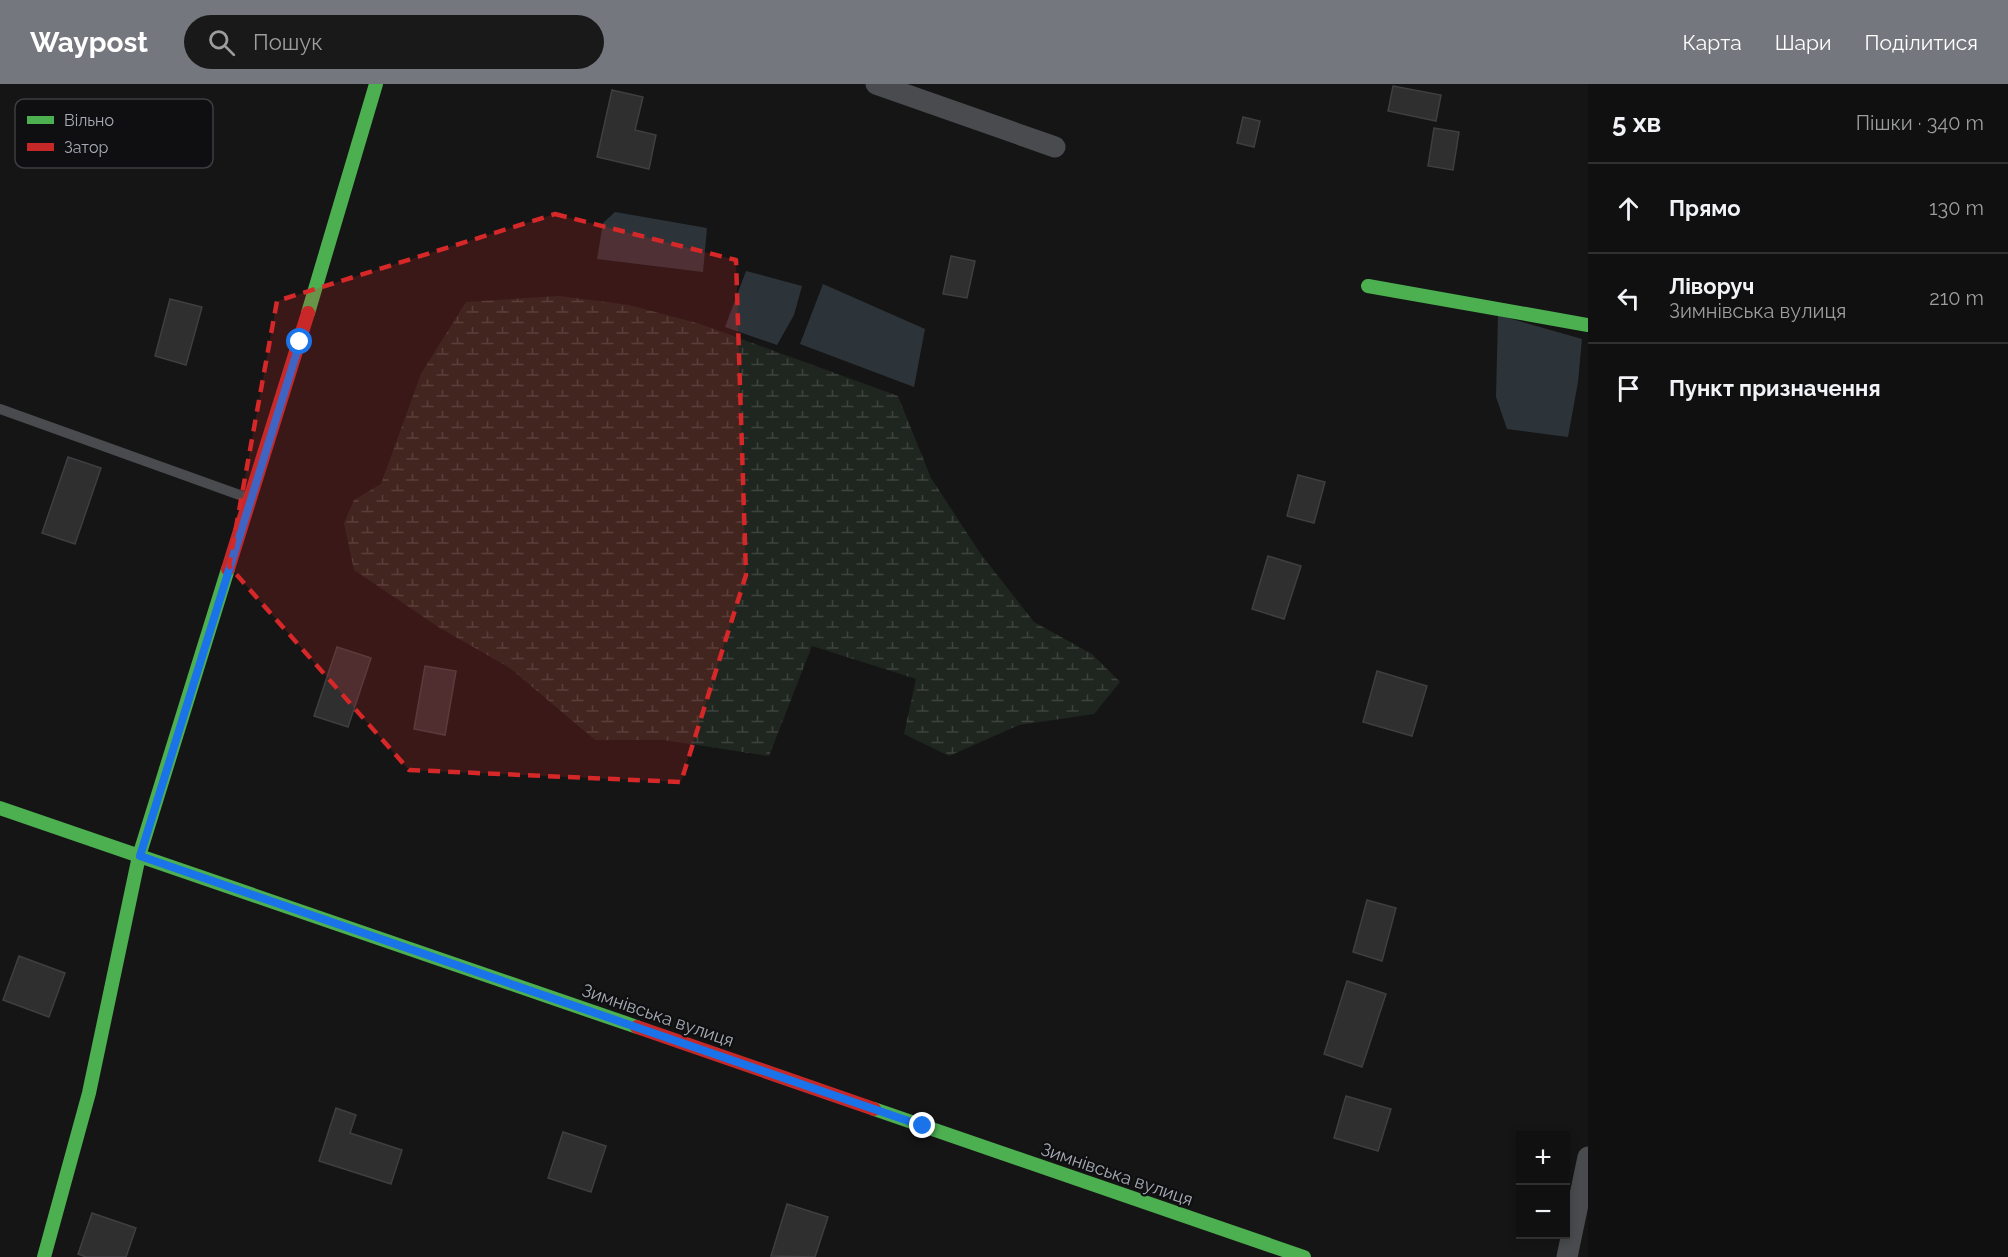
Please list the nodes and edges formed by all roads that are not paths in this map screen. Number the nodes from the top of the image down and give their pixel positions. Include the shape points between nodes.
1 (376, 84) edge
2 (876, 84) edge
3 (1055, 147) dead end
4 (1368, 286) dead end
5 (1588, 325) edge
6 (0, 409) edge
7 (251, 499) junction
8 (0, 808) edge
9 (140, 856) junction
10 (1588, 1157) edge
11 (44, 1257) edge
12 (1304, 1257) edge
13 (1567, 1257) edge

1 - 7 street
2 - 3 street
4 - 5 street
6 - 7 lane
7 - 9 street
8 - 9 street, Зимнівська вулиця
9 - 11 street via 89,1093
9 - 12 street, Зимнівська вулиця
10 - 13 street

